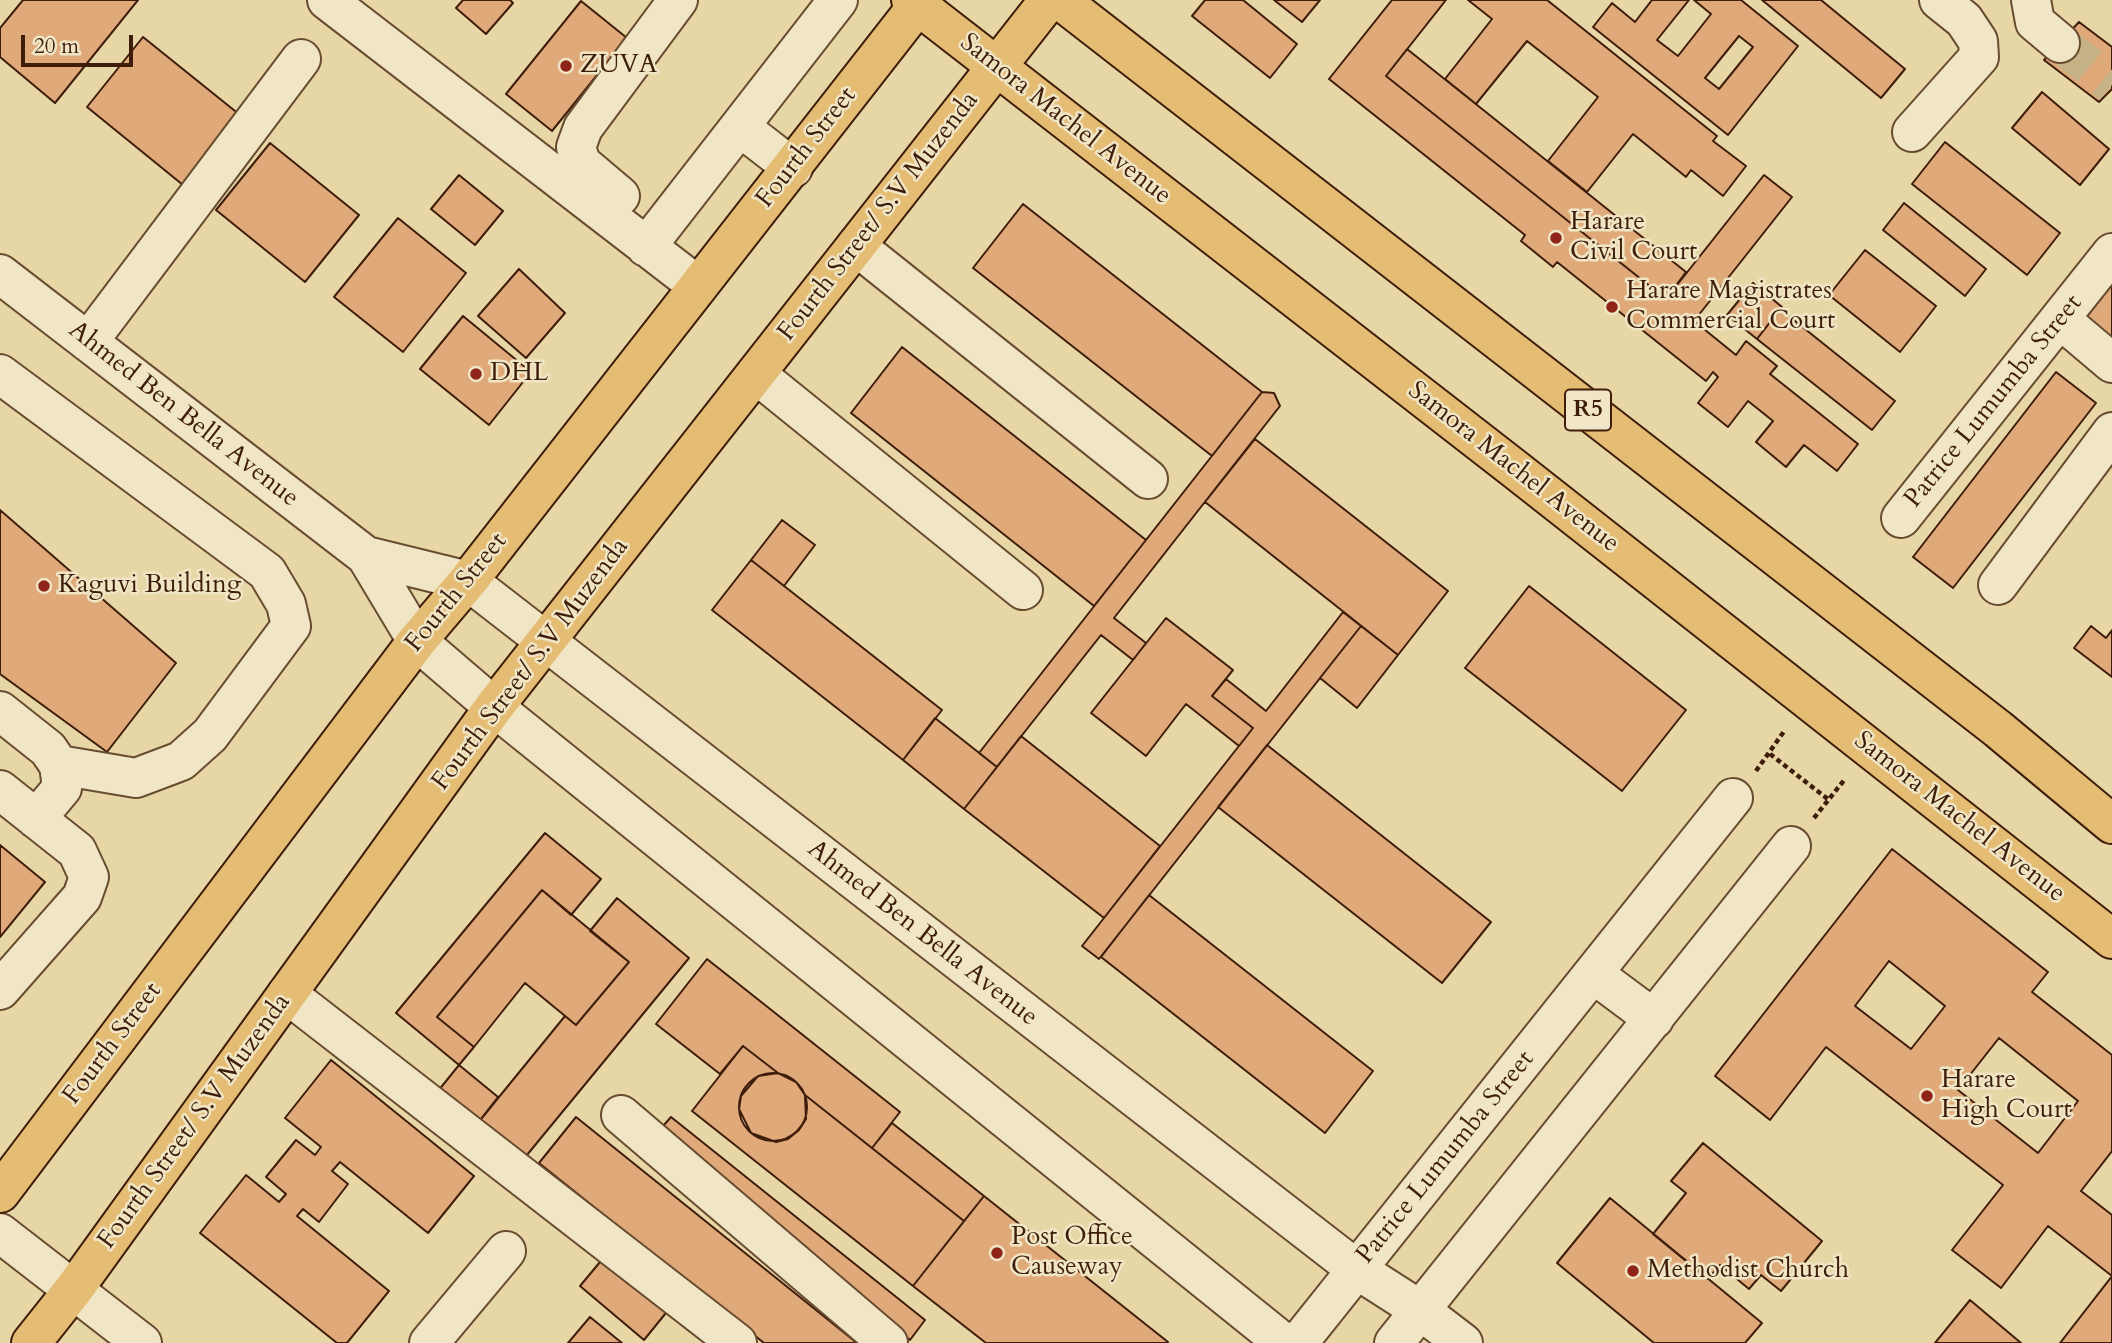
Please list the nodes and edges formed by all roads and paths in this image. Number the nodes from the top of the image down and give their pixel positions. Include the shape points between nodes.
1 (327, 0) edge
2 (678, 0) edge
3 (838, 0) edge
4 (1049, 0) edge
5 (1060, 0) edge
6 (1939, 0) edge
7 (2031, 0) edge
8 (917, 2) edge
9 (2060, 43) tunnel mouth
10 (301, 60) dead end
11 (996, 67) junction
12 (740, 127) junction
13 (1912, 132) dead end
14 (793, 168) junction
15 (653, 237) junction
16 (856, 246) junction
17 (2112, 253) edge
18 (0, 274) edge
19 (698, 286) junction
20 (2060, 319) junction
21 (88, 342) junction
22 (2112, 363) edge
23 (0, 374) edge
24 (755, 374) junction
25 (2112, 432) edge
26 (1148, 479) dead end
27 (1901, 518) dead end
28 (366, 556) junction
29 (468, 581) junction
30 (1998, 585) dead end
31 (1023, 590) dead end
32 (417, 641) junction
33 (545, 644) junction
34 (1806, 696) junction
35 (494, 707) junction
36 (0, 711) edge
37 (1869, 747) junction
38 (1770, 754) junction
39 (59, 765) junction
40 (0, 790) edge
41 (1734, 798) joint
42 (1829, 800) junction
43 (36, 819) junction
44 (2112, 824) edge
45 (1791, 846) joint
46 (2112, 939) edge
47 (1595, 975) junction
48 (0, 990) edge
49 (286, 994) junction
50 (1654, 1019) junction
51 (621, 1115) dead end
52 (0, 1193) edge
53 (0, 1233) edge
54 (506, 1251) dead end
55 (1356, 1269) junction
56 (74, 1289) junction
57 (1420, 1310) junction
58 (31, 1343) edge
59 (142, 1343) edge
60 (429, 1343) edge
61 (737, 1343) edge
62 (888, 1343) edge
63 (1284, 1343) edge
64 (1298, 1343) edge
65 (1394, 1343) edge
66 (1463, 1343) edge

1 - 15 street
2 - 15 street via 583,128 576,147 581,163
3 - 12 street
4 - 11 main road, Fourth Street/ S.V Muzenda
5 - 44 main road, R5 via 1987,721
6 - 13 street via 1964,20 1978,41 1979,57
7 - 9 street via 2035,22
8 - 11 main road, Samora Machel Avenue
8 - 14 main road, Fourth Street
10 - 21 street
11 - 16 main road, Fourth Street/ S.V Muzenda
11 - 34 main road, Samora Machel Avenue
12 - 14 street
12 - 15 street
14 - 19 main road, Fourth Street
15 - 19 street
16 - 24 main road, Fourth Street/ S.V Muzenda
16 - 26 street
17 - 20 street, Patrice Lumumba Street
18 - 21 street, Ahmed Ben Bella Avenue
19 - 29 main road, Fourth Street
20 - 22 street
20 - 27 street, Patrice Lumumba Street
21 - 28 street, Ahmed Ben Bella Avenue
23 - 39 street via 267,572 286,604 291,626 210,735 181,761 136,778
24 - 31 street
24 - 33 main road, Fourth Street/ S.V Muzenda
25 - 30 street
28 - 29 street, Ahmed Ben Bella Avenue
28 - 32 street, Ahmed Ben Bella Avenue
29 - 32 main road, Fourth Street
29 - 33 street, Ahmed Ben Bella Avenue
32 - 35 street, Ahmed Ben Bella Avenue
32 - 52 main road, Fourth Street
33 - 35 main road, Fourth Street/ S.V Muzenda
33 - 55 street, Ahmed Ben Bella Avenue
34 - 37 main road, Samora Machel Avenue
34 - 38 path
35 - 49 main road, Fourth Street/ S.V Muzenda
35 - 63 street, Ahmed Ben Bella Avenue
36 - 39 street via 48,748
37 - 42 path
37 - 46 main road, Samora Machel Avenue
38 - 41 path
38 - 42 path
39 - 43 street via 62,788
40 - 43 street
41 - 47 street, Patrice Lumumba Street
42 - 45 path
43 - 48 street via 76,851 89,877 82,897
45 - 50 street
47 - 50 street
47 - 55 street, Patrice Lumumba Street
49 - 56 main road, Fourth Street/ S.V Muzenda
49 - 61 street
50 - 57 street
51 - 62 street
53 - 56 street
54 - 60 street
55 - 57 street, Ahmed Ben Bella Avenue
55 - 64 street, Patrice Lumumba Street
56 - 58 main road, Fourth Street/ S.V Muzenda
56 - 59 street
57 - 65 street
57 - 66 street, Ahmed Ben Bella Avenue

